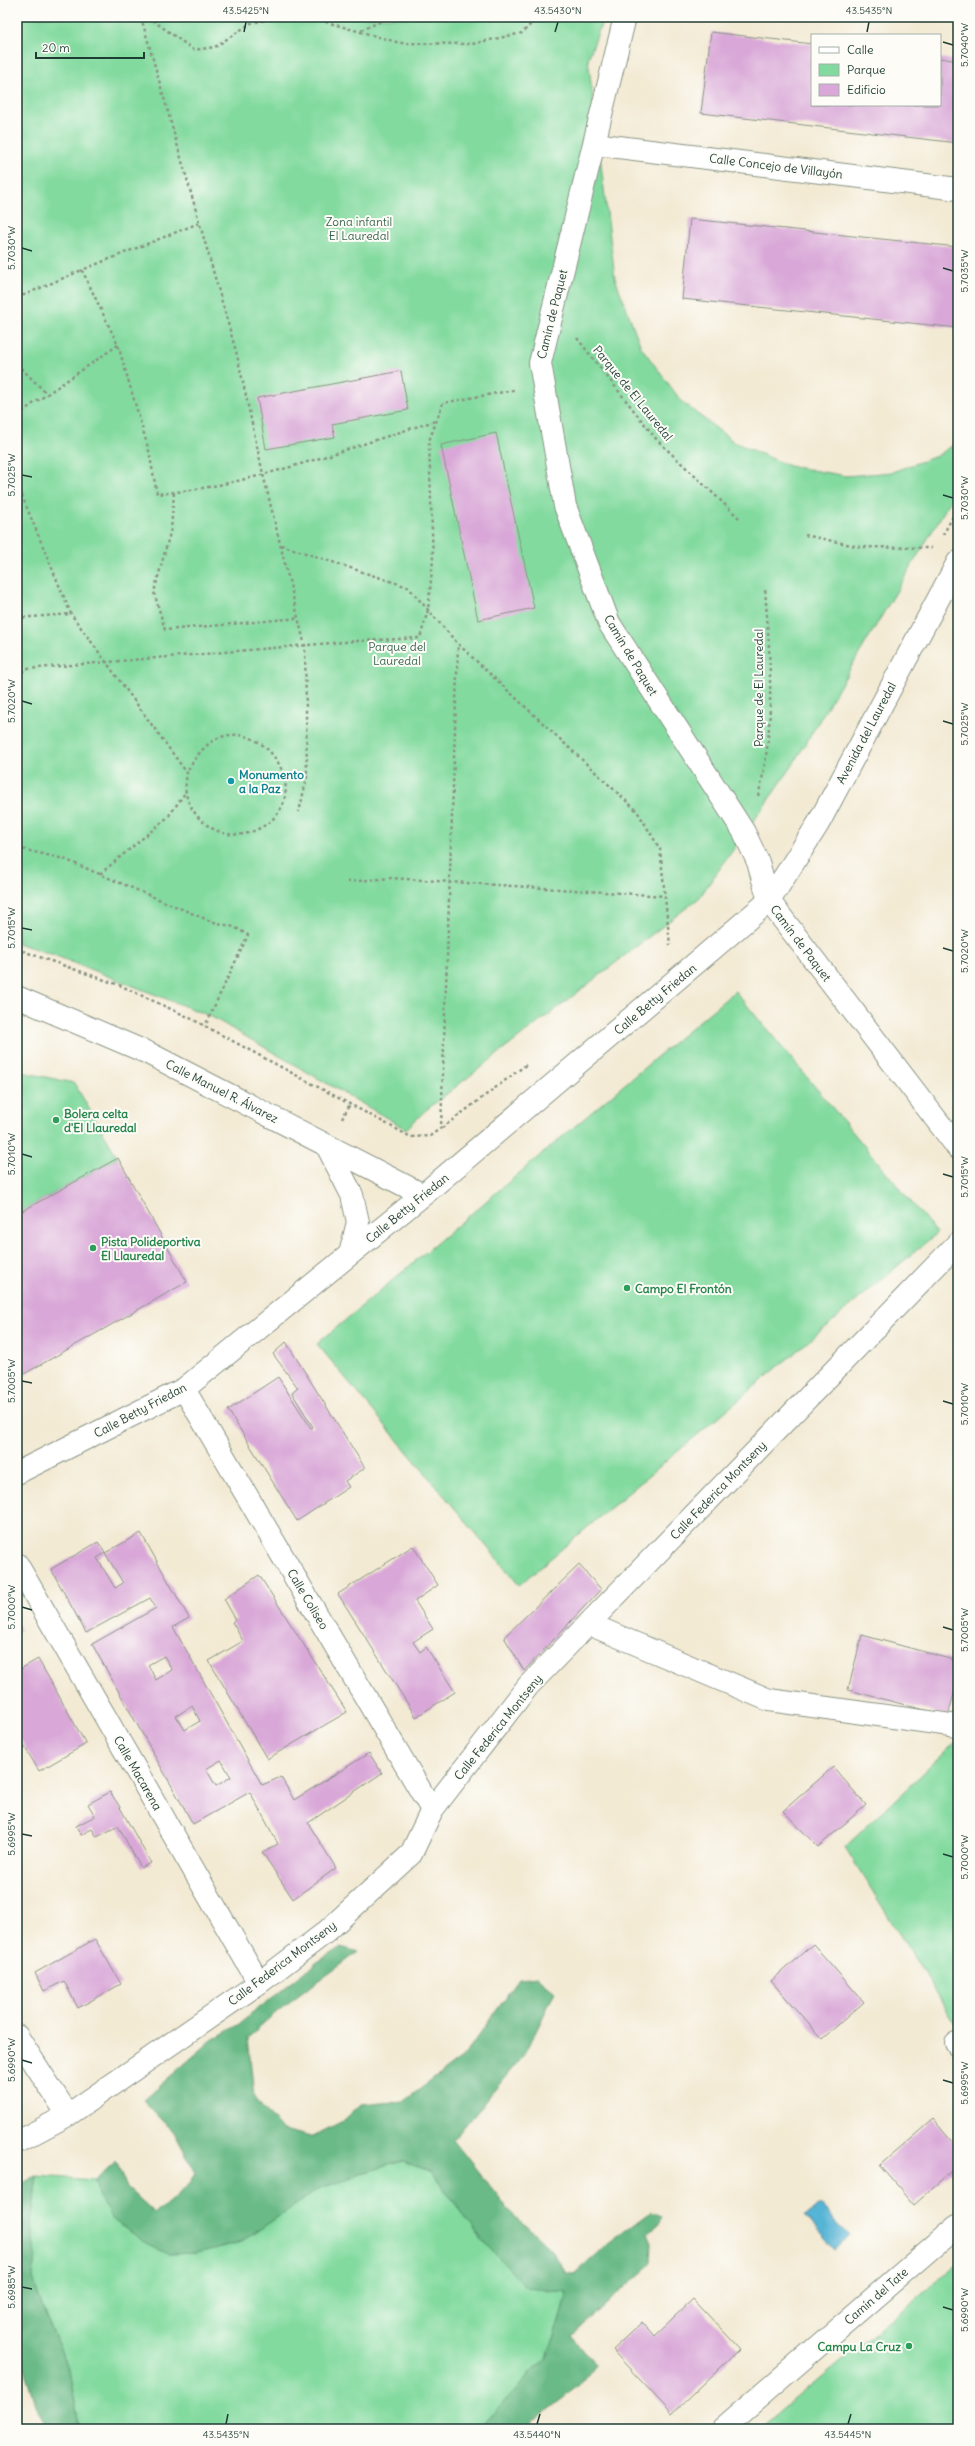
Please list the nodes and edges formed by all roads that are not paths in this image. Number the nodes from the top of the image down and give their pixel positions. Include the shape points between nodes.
1 (625, 17) edge
2 (594, 144) junction
3 (958, 189) edge
4 (958, 562) edge
5 (769, 901) junction
6 (17, 997) edge
7 (327, 1146) junction
8 (958, 1148) edge
9 (423, 1195) junction
10 (958, 1243) edge
11 (350, 1254) junction
12 (184, 1389) junction
13 (17, 1473) edge
14 (17, 1564) edge
15 (589, 1624) junction
16 (958, 1726) edge
17 (432, 1810) junction
18 (259, 1983) junction
19 (17, 2036) edge
20 (68, 2115) junction
21 (17, 2142) edge
22 (958, 2225) edge
23 (722, 2429) edge

1 - 2 street, Camín de Paquet
2 - 3 street, Calle Concejo de Villayón
2 - 5 street, Camín de Paquet via 540,363 565,506 609,623 744,832 758,862
4 - 5 street, Avenida del Lauredal via 818,824
5 - 8 street, Camín de Paquet
5 - 9 street, Calle Betty Friedan
6 - 7 street, Calle Manuel R. Álvarez via 148,1053
7 - 9 street, Calle Manuel R. Álvarez
7 - 11 street via 352,1195 358,1222
9 - 11 street, Calle Betty Friedan
10 - 15 street, Calle Federica Montseny
11 - 12 street, Calle Betty Friedan
12 - 13 street, Calle Betty Friedan
12 - 17 street, Calle Coliseo
14 - 18 street, Calle Macarena
15 - 16 street via 770,1700
15 - 17 street, Calle Federica Montseny via 528,1686
17 - 18 street, Calle Federica Montseny via 411,1854 326,1932
18 - 20 street, Calle Federica Montseny
19 - 20 street
20 - 21 street, Calle Federica Montseny
22 - 23 street, Camín del Tate

